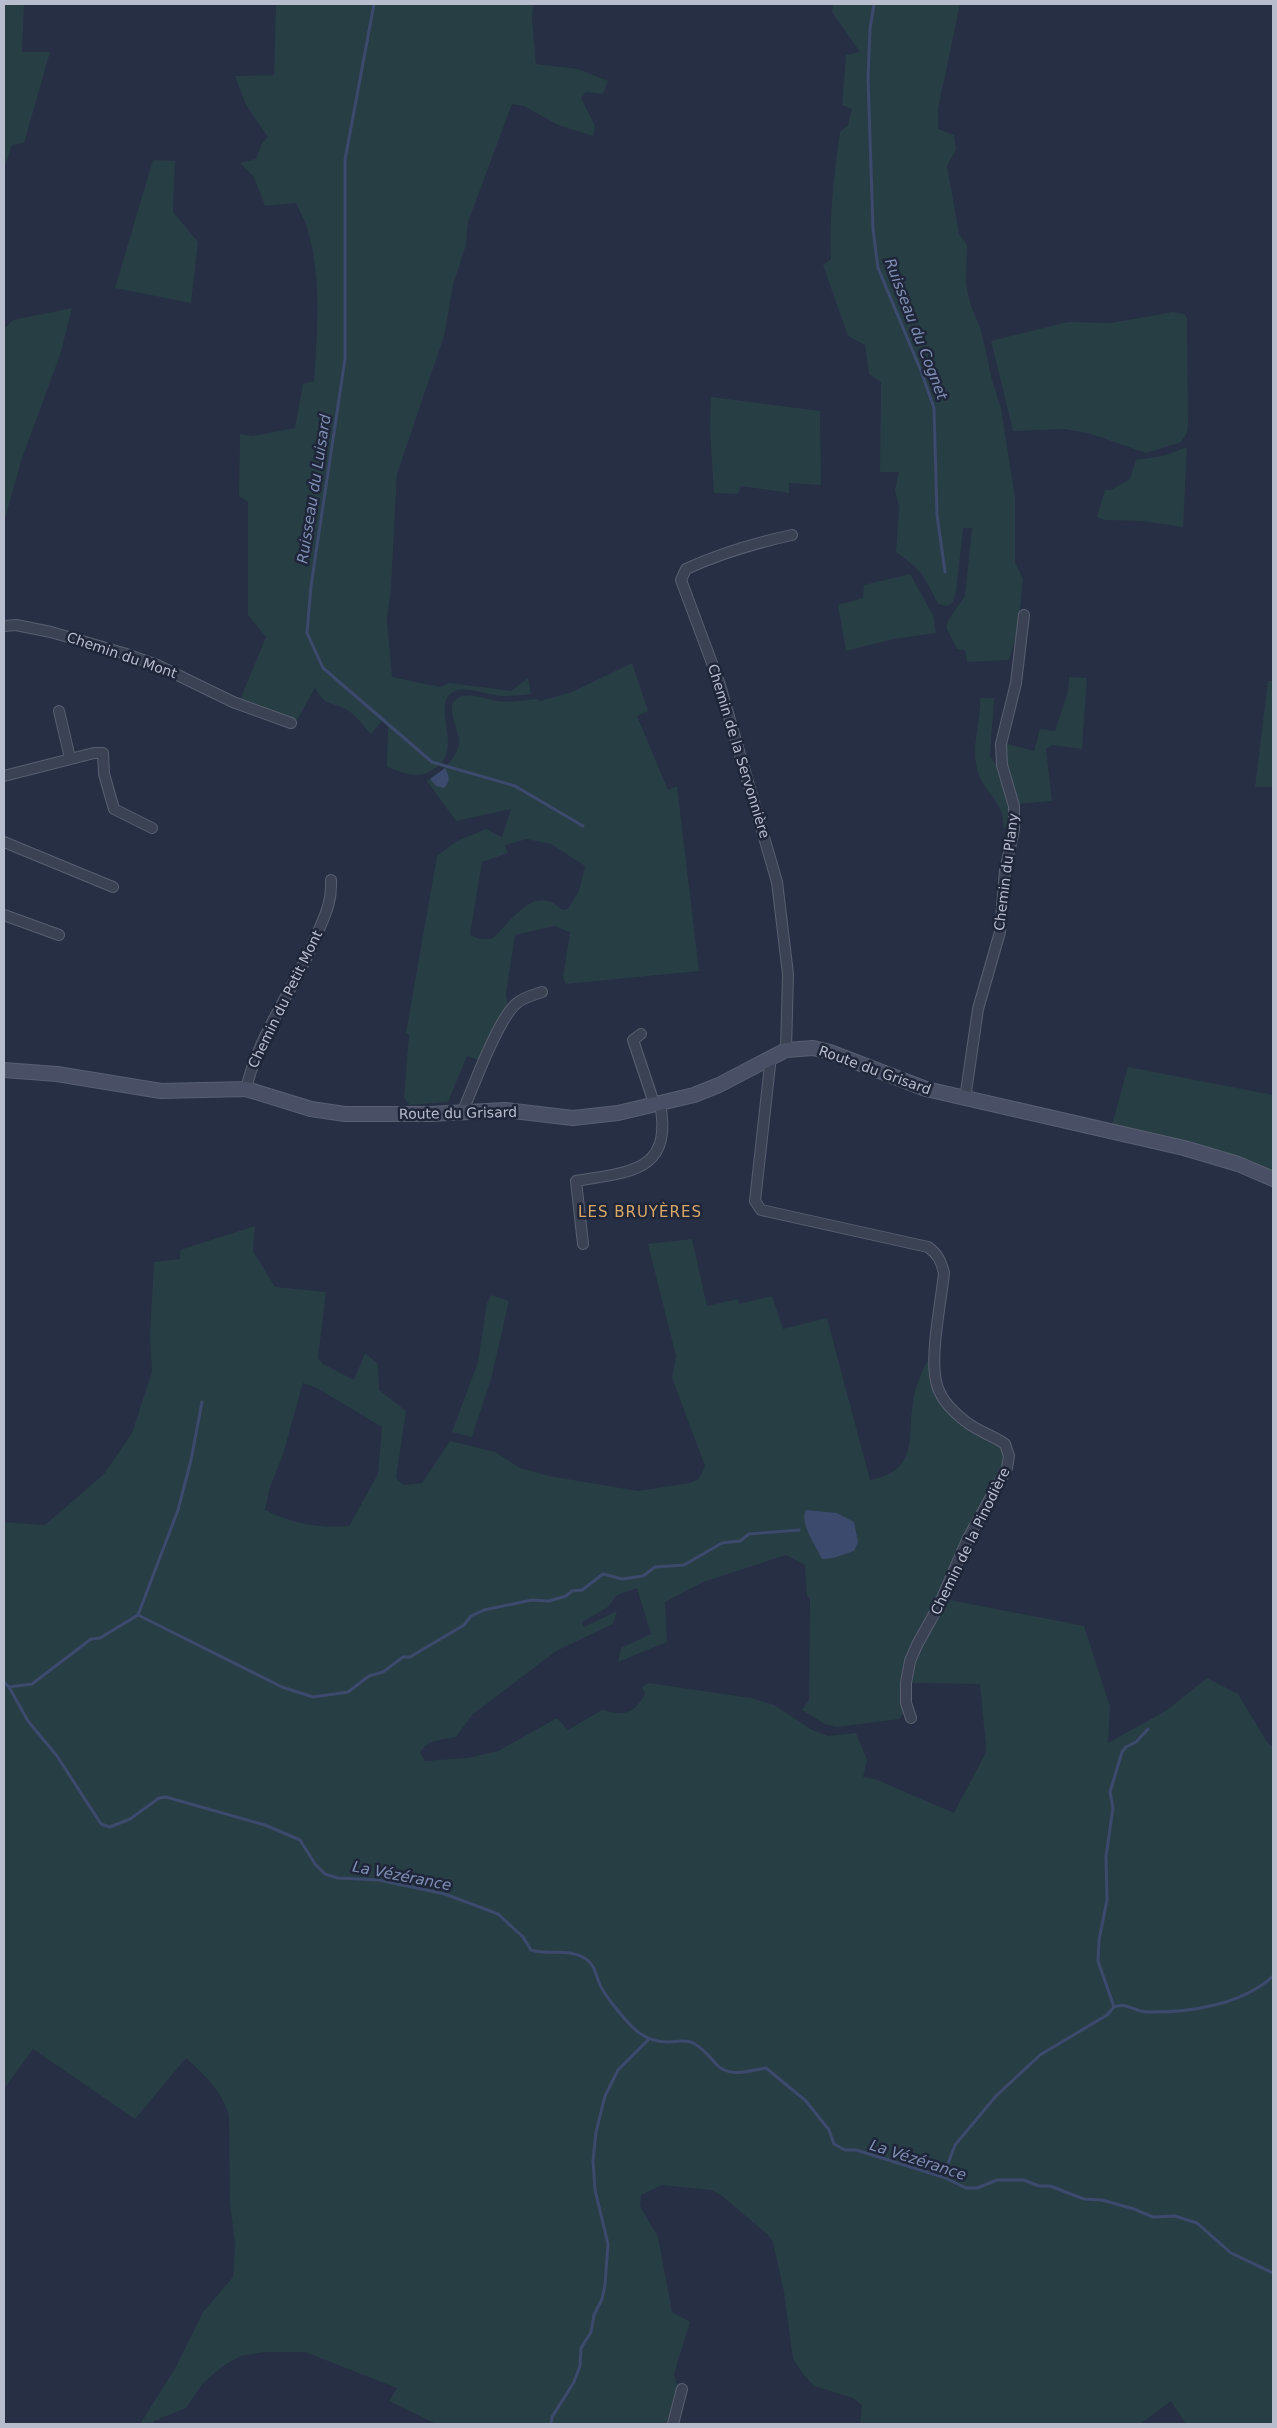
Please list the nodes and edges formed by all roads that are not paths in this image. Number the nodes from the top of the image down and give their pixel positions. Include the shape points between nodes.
1 (792, 535) dead end
2 (1024, 615) dead end
3 (4, 626) edge
4 (59, 711) dead end
5 (291, 723) dead end
6 (70, 758) junction
7 (4, 776) edge
8 (152, 828) dead end
9 (4, 842) edge
10 (331, 880) dead end
11 (113, 887) dead end
12 (4, 915) edge
13 (59, 935) dead end
14 (542, 992) dead end
15 (641, 1034) dead end
16 (786, 1050) junction
17 (771, 1056) junction
18 (4, 1070) edge
19 (246, 1089) junction
20 (965, 1099) junction
21 (657, 1105) junction
22 (462, 1113) junction
23 (1273, 1179) edge
24 (583, 1244) dead end
25 (911, 1718) dead end
26 (682, 2389) dead end
27 (673, 2424) edge

1 - 16 street, Chemin de la Servonnière via 740,547 705,560 686,569 681,580 719,682 777,882 788,974
2 - 20 street, Chemin du Plany via 1016,683 1001,744 1002,765 1014,806 1014,830 1005,870 1000,932 982,992
3 - 5 street, Chemin du Mont via 51,632 132,656 232,702
4 - 6 street
6 - 7 street
6 - 8 street via 103,753 104,774 114,809
9 - 11 street
10 - 19 street, Chemin du Petit Mont via 332,896 306,961 265,1035 251,1065
12 - 13 street
14 - 22 street via 521,1000 510,1011
15 - 21 street via 633,1040
16 - 17 street, Route du Grisard
16 - 20 street, Route du Grisard via 813,1048 830,1052 909,1084
17 - 21 street, Route du Grisard via 706,1091
17 - 25 street, Chemin de la Pinodière via 755,1201 761,1210 928,1247 936,1252 944,1273 935,1356 936,1381 950,1408 975,1428 1005,1444 1009,1456 1007,1468 967,1540 910,1661 906,1703
18 - 19 street, Route du Grisard via 57,1074 161,1091
19 - 22 street, Route du Grisard via 328,1112
20 - 23 street, Route du Grisard via 1218,1157
21 - 22 street, Route du Grisard via 573,1118 505,1110
21 - 24 street via 663,1118 662,1140 647,1163 630,1172 576,1181
26 - 27 street

